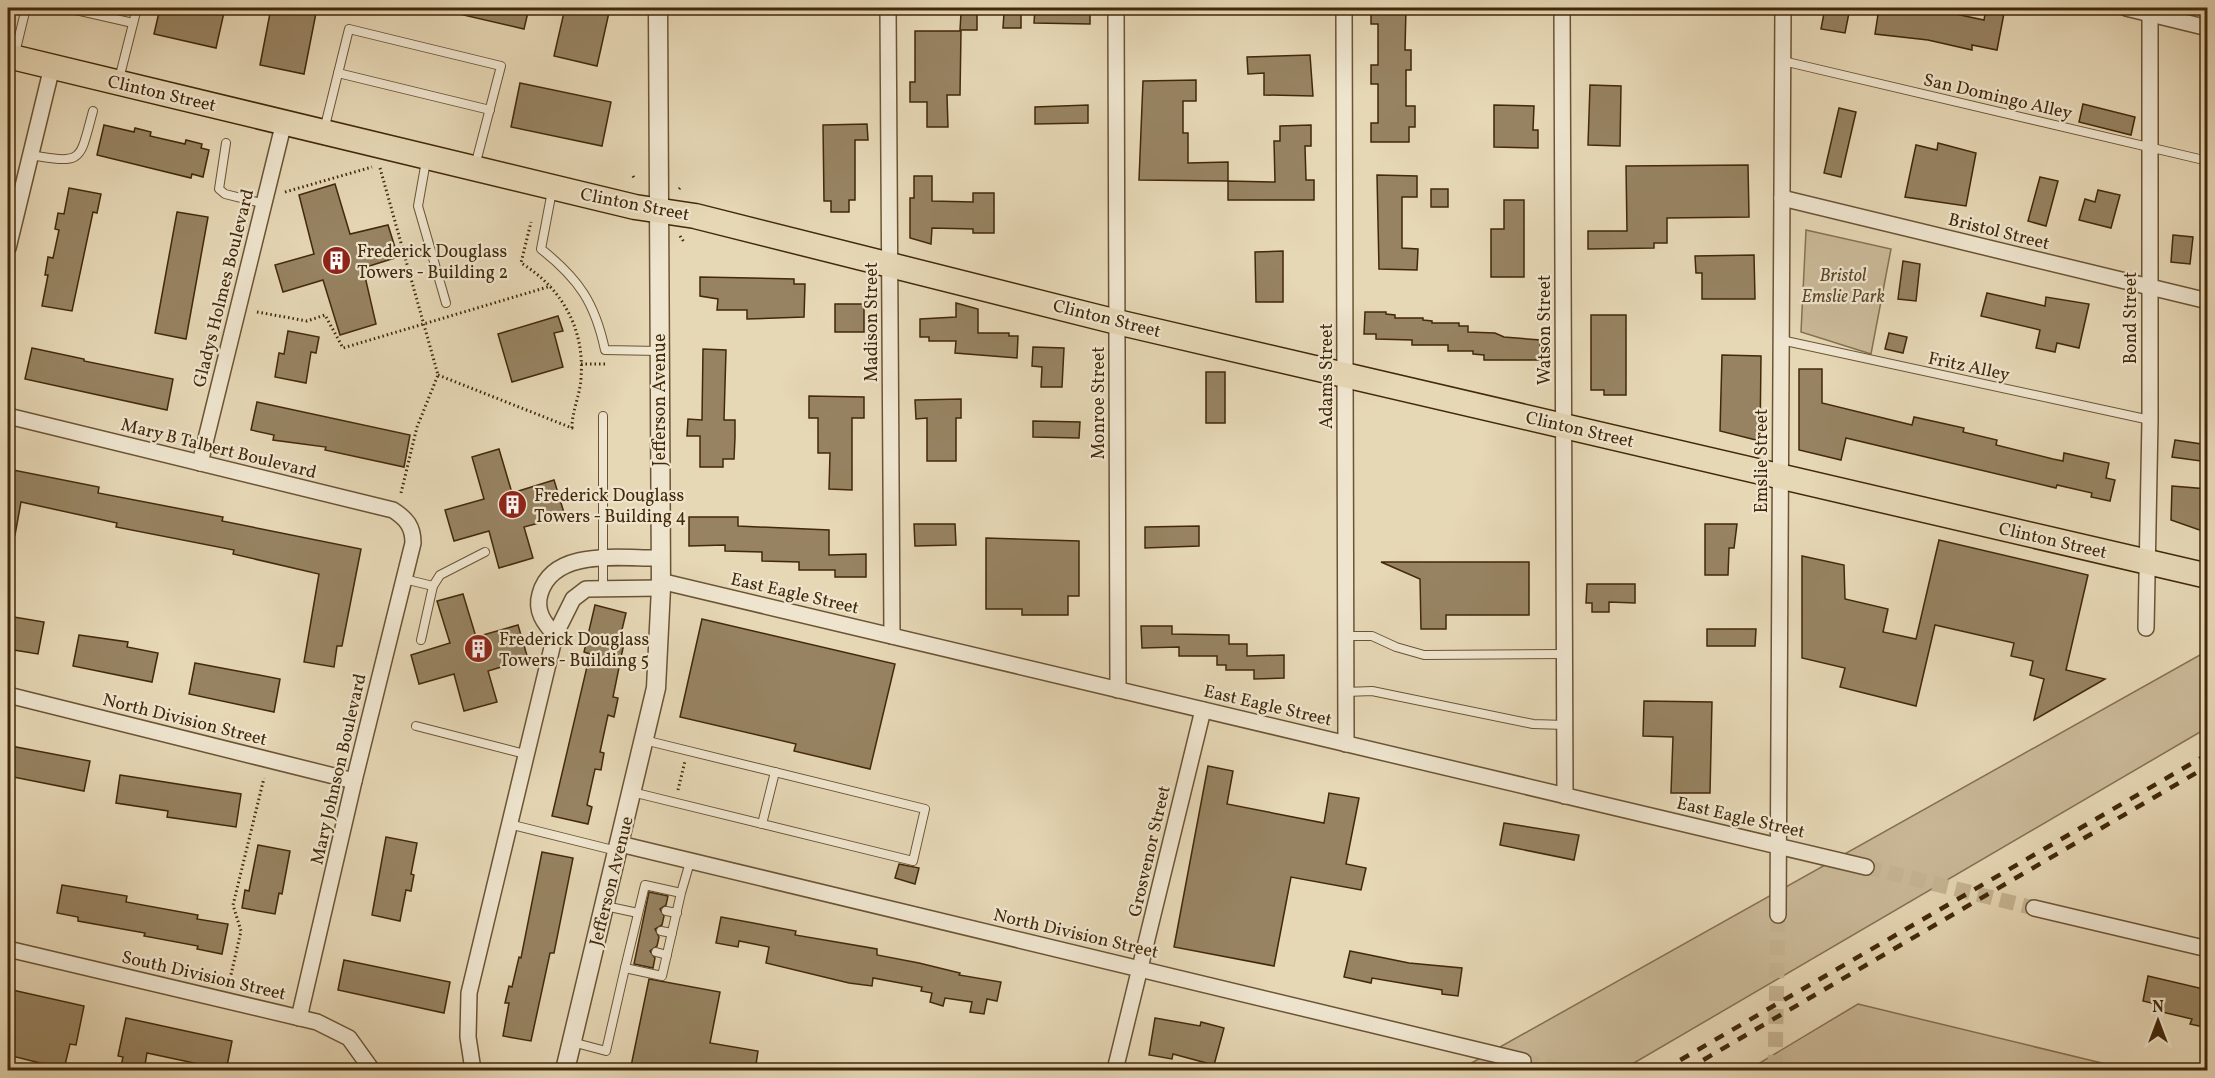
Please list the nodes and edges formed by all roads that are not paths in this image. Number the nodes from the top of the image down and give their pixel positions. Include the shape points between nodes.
1 (26, 8) edge
2 (67, 8) edge
3 (137, 8) edge
4 (658, 8) edge
5 (888, 8) edge
6 (1116, 8) edge
7 (1344, 8) edge
8 (1562, 8) edge
9 (1783, 8) edge
10 (2126, 8) edge
11 (2150, 10) edge
12 (133, 23) junction
13 (2208, 27) edge
14 (11, 57) edge
15 (1782, 61) junction
16 (52, 67) junction
17 (338, 73) junction
18 (118, 83) junction
19 (490, 110) junction
20 (93, 111) dead end
21 (284, 122) junction
22 (323, 132) junction
23 (226, 143) dead end
24 (2150, 147) junction
25 (30, 154) junction
26 (427, 156) junction
27 (2208, 161) edge
28 (475, 167) junction
29 (553, 187) junction
30 (1782, 198) junction
31 (265, 204) junction
32 (658, 210) junction
33 (8, 248) edge
34 (890, 263) junction
35 (2149, 288) junction
36 (2208, 301) edge
37 (446, 303) dead end
38 (1117, 322) junction
39 (1781, 340) junction
40 (659, 351) junction
41 (1345, 375) junction
42 (8, 416) edge
43 (603, 416) dead end
44 (2150, 420) junction
45 (1564, 424) junction
46 (200, 463) junction
47 (1780, 476) junction
48 (413, 530) joint
49 (485, 552) dead end
50 (660, 558) junction
51 (603, 559) junction
52 (2147, 562) junction
53 (2208, 576) edge
54 (404, 579) junction
55 (660, 585) junction
56 (433, 586) junction
57 (603, 588) junction
58 (2146, 628) dead end
59 (555, 635) junction
60 (892, 636) junction
61 (1346, 636) junction
62 (421, 640) dead end
63 (1565, 654) junction
64 (1118, 690) junction
65 (1346, 692) junction
66 (8, 695) edge
67 (1203, 710) junction
68 (1565, 724) junction
69 (416, 726) dead end
70 (644, 740) junction
71 (1346, 744) junction
72 (525, 754) junction
73 (775, 772) junction
74 (354, 781) junction
75 (632, 792) junction
76 (1565, 796) junction
77 (509, 824) junction
78 (762, 824) junction
79 (1778, 846) junction
80 (619, 848) junction
81 (690, 862) junction
82 (1866, 867) tunnel mouth
83 (681, 893) junction
84 (605, 906) junction
85 (2034, 908) tunnel mouth
86 (666, 910) dead end
87 (638, 913) junction
88 (676, 913) junction
89 (1778, 915) tunnel mouth
90 (661, 931) dead end
91 (672, 933) junction
92 (8, 949) edge
93 (2208, 949) edge
94 (656, 952) dead end
95 (667, 955) junction
96 (625, 968) junction
97 (1141, 968) junction
98 (300, 1018) junction
99 (572, 1042) junction
100 (1523, 1061) tunnel mouth
101 (372, 1071) edge
102 (473, 1071) edge
103 (565, 1071) edge
104 (1115, 1071) edge

1 - 14 lane
2 - 12 lane
3 - 12 lane
4 - 32 street, Jefferson Avenue
5 - 34 street, Madison Street
6 - 38 street, Monroe Street
7 - 41 street, Adams Street
8 - 45 street, Watson Street
9 - 15 street, Emslie Street
10 - 11 street
11 - 13 street
11 - 24 street, Bond Street
12 - 18 lane
14 - 16 main road, Clinton Street
15 - 24 lane, San Domingo Alley
15 - 30 street, Emslie Street
16 - 18 main road, Clinton Street
16 - 25 street
17 - 19 lane
17 - 19 lane via 349,29 501,66
17 - 22 lane
18 - 21 main road, Clinton Street
19 - 28 lane
20 - 25 lane via 76,159
21 - 22 main road, Clinton Street
21 - 31 street, Gladys Holmes Boulevard
22 - 26 main road, Clinton Street
23 - 31 lane via 219,189
24 - 27 lane, San Domingo Alley
24 - 35 street, Bond Street
25 - 33 street
26 - 28 main road, Clinton Street
26 - 37 lane via 418,206
28 - 29 main road, Clinton Street
29 - 32 main road, Clinton Street
29 - 40 lane via 541,249 565,268 584,291 598,319 605,350
30 - 35 street, Bristol Street
30 - 39 street, Emslie Street
31 - 46 street, Gladys Holmes Boulevard
32 - 34 main road, Clinton Street
32 - 40 street, Jefferson Avenue
34 - 38 main road, Clinton Street
34 - 60 street, Madison Street
35 - 36 street, Bristol Street
35 - 44 street, Bond Street
38 - 41 main road, Clinton Street
38 - 64 street, Monroe Street
39 - 44 lane, Fritz Alley
39 - 47 street, Emslie Street
40 - 50 street, Jefferson Avenue
41 - 45 main road, Clinton Street
41 - 61 street, Adams Street
42 - 46 street, Mary B Talbert Boulevard
43 - 51 lane
44 - 52 street, Bond Street
45 - 47 main road, Clinton Street
45 - 63 street, Watson Street
46 - 48 street, Mary B Talbert Boulevard via 393,510
47 - 52 main road, Clinton Street
47 - 79 street, Emslie Street
48 - 54 street, Mary Johnson Boulevard
49 - 56 lane via 440,575
50 - 51 street
50 - 55 street, Jefferson Avenue
51 - 57 lane
51 - 59 street via 575,561 546,580 539,596 540,612
52 - 53 main road, Clinton Street
52 - 58 street, Bond Street
54 - 56 lane
54 - 74 street, Mary Johnson Boulevard
55 - 57 street, East Eagle Street
55 - 60 street, East Eagle Street
55 - 70 street, Jefferson Avenue via 658,677
56 - 62 lane
57 - 59 street, East Eagle Street via 586,589 573,599
59 - 72 street, East Eagle Street
60 - 64 street, East Eagle Street
61 - 63 lane via 1372,636 1424,655
61 - 65 street, Adams Street
63 - 68 street, Watson Street
64 - 67 street, East Eagle Street
65 - 68 lane via 1372,691 1533,724
65 - 71 street, Adams Street
66 - 74 street, North Division Street
67 - 71 street, East Eagle Street
67 - 97 street, Grosvenor Street
68 - 76 street, Watson Street
69 - 72 lane
70 - 73 lane
70 - 75 street, Jefferson Avenue
71 - 76 street, East Eagle Street
72 - 77 street, East Eagle Street
73 - 78 lane
73 - 78 lane via 925,809 918,840 912,861
74 - 98 street, Mary Johnson Boulevard
75 - 78 lane
75 - 80 street, Jefferson Avenue
76 - 79 street, East Eagle Street
77 - 80 lane
77 - 102 street, East Eagle Street via 468,993
79 - 82 street, East Eagle Street
79 - 89 street, Emslie Street
80 - 81 street, North Division Street
80 - 84 street, Jefferson Avenue
81 - 83 lane
81 - 97 street, North Division Street
83 - 87 lane via 645,885
83 - 88 lane
84 - 87 lane
84 - 99 street, Jefferson Avenue
85 - 93 street
86 - 88 lane
87 - 96 lane
88 - 91 lane
90 - 91 lane
91 - 95 lane
92 - 98 street, South Division Street
94 - 95 lane
95 - 96 lane via 662,976
96 - 99 lane via 606,1051
97 - 100 street, North Division Street
97 - 104 street, Grosvenor Street
98 - 101 street, South Division Street via 349,1038
99 - 103 street, Jefferson Avenue

